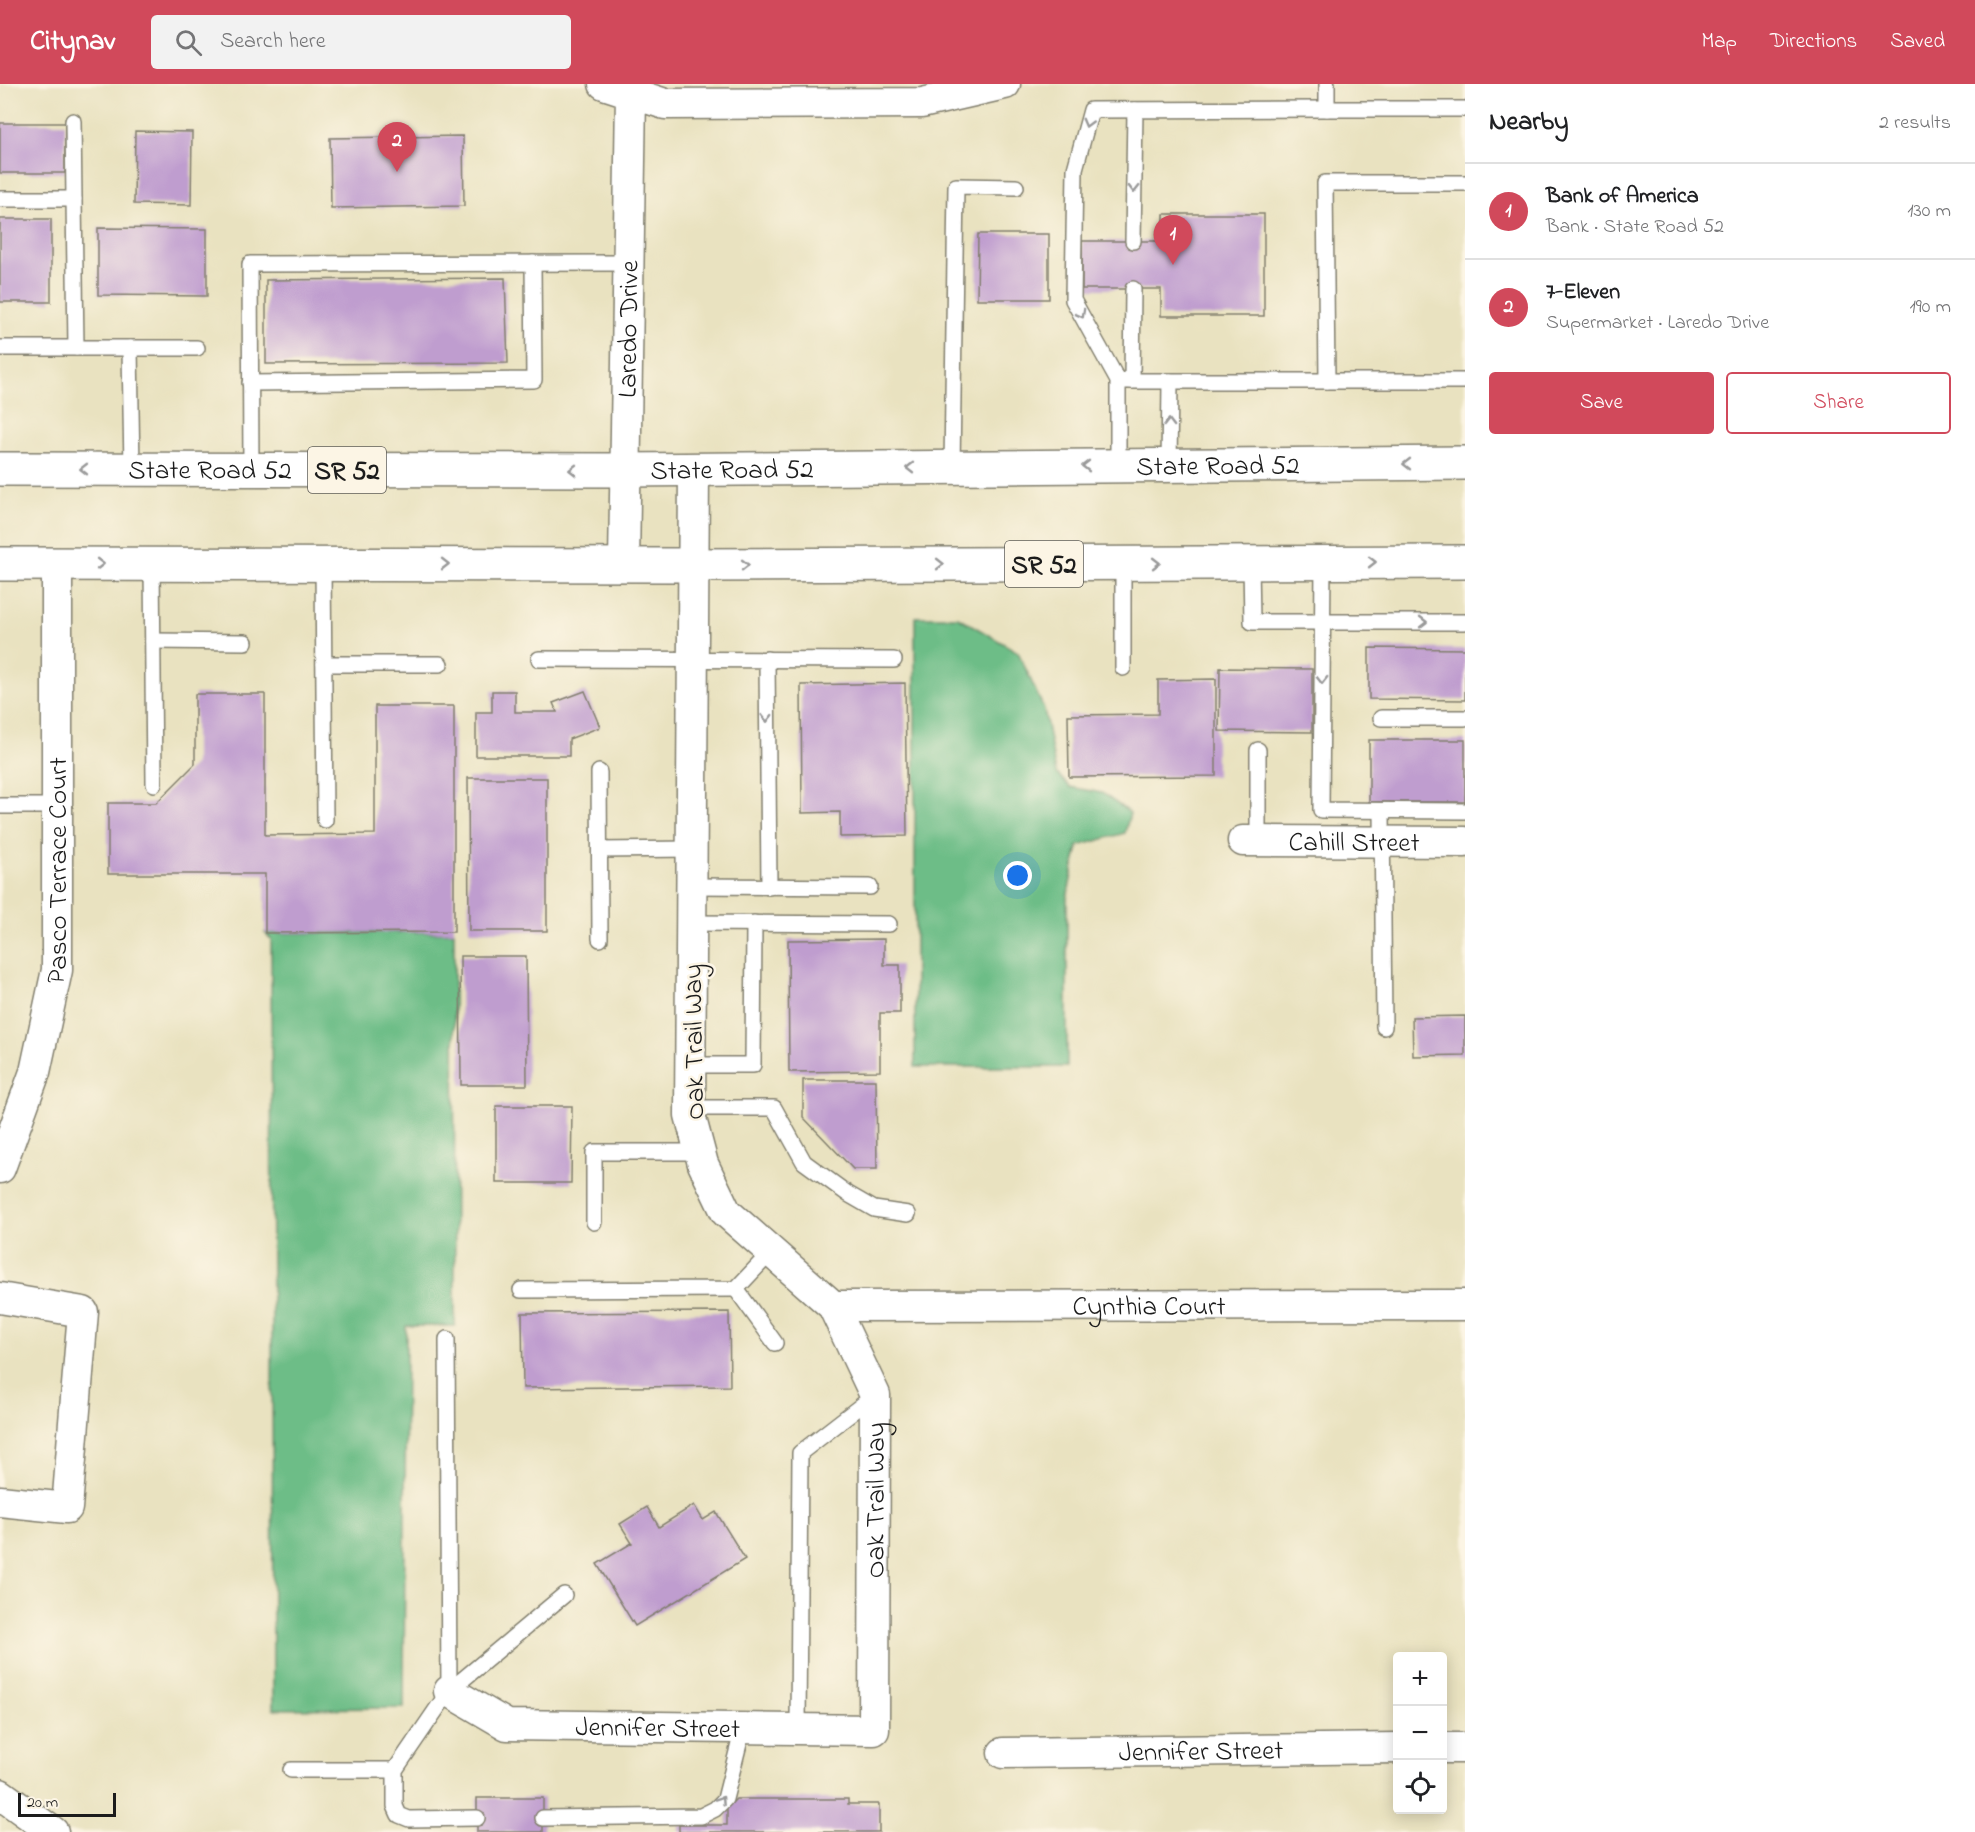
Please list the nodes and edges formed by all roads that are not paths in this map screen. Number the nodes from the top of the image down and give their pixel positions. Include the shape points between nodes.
1 (1005, 84) edge
2 (1327, 84) edge
3 (617, 88) edge
4 (875, 94) edge
5 (1327, 109) junction
6 (1465, 109) edge
7 (1135, 110) junction
8 (73, 121) dead end
9 (1465, 183) edge
10 (1016, 187) dead end
11 (0, 199) edge
12 (74, 199) junction
13 (1133, 241) dead end
14 (533, 262) junction
15 (628, 262) junction
16 (1133, 289) dead end
17 (0, 348) edge
18 (76, 348) junction
19 (130, 348) junction
20 (197, 348) dead end
21 (1125, 381) junction
22 (1170, 381) junction
23 (1327, 381) junction
24 (1465, 381) edge
25 (250, 383) junction
26 (1465, 464) edge
27 (1118, 466) junction
28 (1169, 466) junction
29 (952, 467) junction
30 (0, 469) edge
31 (694, 469) junction
32 (132, 470) junction
33 (251, 470) junction
34 (625, 470) junction
35 (1323, 562) junction
36 (1465, 562) edge
37 (1123, 563) junction
38 (1251, 563) junction
39 (0, 564) edge
40 (57, 564) junction
41 (152, 564) junction
42 (323, 564) junction
43 (624, 565) junction
44 (693, 566) junction
45 (1323, 622) junction
46 (1465, 622) edge
47 (153, 641) junction
48 (245, 642) dead end
49 (539, 659) dead end
50 (693, 659) junction
51 (767, 659) junction
52 (894, 660) dead end
53 (324, 664) junction
54 (440, 664) dead end
55 (1123, 668) dead end
56 (1381, 718) dead end
57 (1465, 718) edge
58 (1258, 750) dead end
59 (599, 772) dead end
60 (154, 784) dead end
61 (0, 806) edge
62 (58, 806) junction
63 (1382, 811) junction
64 (1465, 811) edge
65 (324, 820) dead end
66 (1250, 841) joint
67 (1382, 842) junction
68 (1465, 842) edge
69 (692, 849) junction
70 (600, 850) junction
71 (692, 886) junction
72 (769, 887) junction
73 (870, 887) dead end
74 (691, 923) junction
75 (754, 923) junction
76 (889, 924) dead end
77 (600, 939) dead end
78 (1384, 1027) dead end
79 (691, 1065) junction
80 (690, 1108) junction
81 (700, 1152) junction
82 (0, 1168) edge
83 (908, 1214) dead end
84 (594, 1222) dead end
85 (771, 1252) junction
86 (736, 1289) junction
87 (521, 1290) dead end
88 (0, 1298) edge
89 (1465, 1305) edge
90 (833, 1306) junction
91 (447, 1339) dead end
92 (775, 1343) dead end
93 (874, 1395) junction
94 (0, 1501) edge
95 (564, 1595) dead end
96 (449, 1691) junction
97 (743, 1728) junction
98 (798, 1729) junction
99 (874, 1730) joint
100 (1393, 1748) edge
101 (1447, 1748) edge
102 (1465, 1748) edge
103 (1003, 1753) dead end
104 (291, 1770) dead end
105 (395, 1770) junction
106 (0, 1794) edge
107 (477, 1818) dead end
108 (543, 1818) dead end
109 (53, 1832) edge

1 - 4 street, Laredo Drive via 922,103
2 - 5 lane
3 - 4 street, Laredo Drive via 665,104
3 - 15 street, Laredo Drive
5 - 6 lane
5 - 7 lane
7 -> 13 lane
7 -> 21 lane via 1091,110 1076,169 1073,300
8 - 12 lane
9 - 23 lane via 1325,183
10 - 29 lane via 956,186
11 - 12 lane
12 - 18 lane
14 - 15 lane
14 - 25 lane via 250,264
14 - 25 lane via 534,380
15 - 34 street, Laredo Drive
16 - 21 lane
17 - 18 lane
18 - 19 lane
19 - 20 lane
19 - 32 lane
21 - 22 lane
21 - 27 lane
22 - 23 lane
28 -> 22 lane
23 - 24 lane
25 - 33 lane
26 -> 28 main road, State Road 52 / SR 52
27 - 28 main road, State Road 52 / SR 52
27 -> 29 main road, State Road 52 / SR 52
29 -> 31 main road, State Road 52 / SR 52
32 -> 30 main road, State Road 52 / SR 52
31 - 34 main road, State Road 52 / SR 52
31 - 44 street, Oak Trail Way
32 - 33 main road, State Road 52 / SR 52
34 -> 33 main road, State Road 52 / SR 52
34 - 43 street, Laredo Drive
35 -> 36 main road, SR 52
35 - 38 main road, SR 52
35 - 45 lane
37 -> 38 main road, SR 52
44 -> 37 main road, SR 52
37 - 55 lane
38 - 45 lane via 1252,622
39 - 40 main road, SR 52
40 -> 41 main road, SR 52
40 - 62 street, Pasco Terrace Court
41 - 42 main road, SR 52
41 - 47 lane
42 -> 43 main road, SR 52
42 - 53 lane
43 - 44 main road, SR 52
44 - 50 street, Oak Trail Way
45 -> 46 lane
45 -> 63 lane via 1321,810
47 - 48 lane
47 - 60 lane
49 - 50 lane
50 - 51 lane
50 - 69 street, Oak Trail Way
51 - 52 lane
51 -> 72 lane
53 - 54 lane
53 - 65 lane
56 - 57 lane
58 - 66 lane
59 - 70 lane
61 - 62 lane
62 - 82 street, Pasco Terrace Court via 57,970 35,1072
63 - 64 lane
63 - 67 lane
66 - 67 street, Cahill Street
67 - 68 street, Cahill Street
67 - 78 lane
69 - 70 lane
69 - 71 street, Oak Trail Way
70 - 77 lane
71 - 72 lane
71 - 74 street, Oak Trail Way
72 - 73 lane
74 - 75 lane
74 - 79 street, Oak Trail Way
75 - 76 lane
75 - 79 lane via 753,1065
79 - 80 street, Oak Trail Way
80 - 81 street, Oak Trail Way
80 - 83 lane via 774,1108 804,1162 874,1209
81 - 84 lane via 594,1152
81 - 85 street, Oak Trail Way via 726,1212
85 - 86 lane
85 - 90 street, Oak Trail Way
86 - 87 lane
86 - 92 lane
88 - 94 street via 83,1312 67,1508
89 - 90 street, Cynthia Court
90 - 93 street, Oak Trail Way
91 - 96 lane
93 - 98 lane via 800,1453
93 - 99 street, Oak Trail Way
95 - 96 lane
96 - 97 street, Jennifer Street via 507,1725
96 - 105 lane
97 - 98 street, Jennifer Street
108 -> 97 lane via 701,1816 725,1799
98 - 99 street, Jennifer Street
100 - 103 street, Jennifer Street
101 - 102 street
104 - 105 lane
105 - 107 lane via 395,1806 399,1815 409,1820
106 - 109 street

